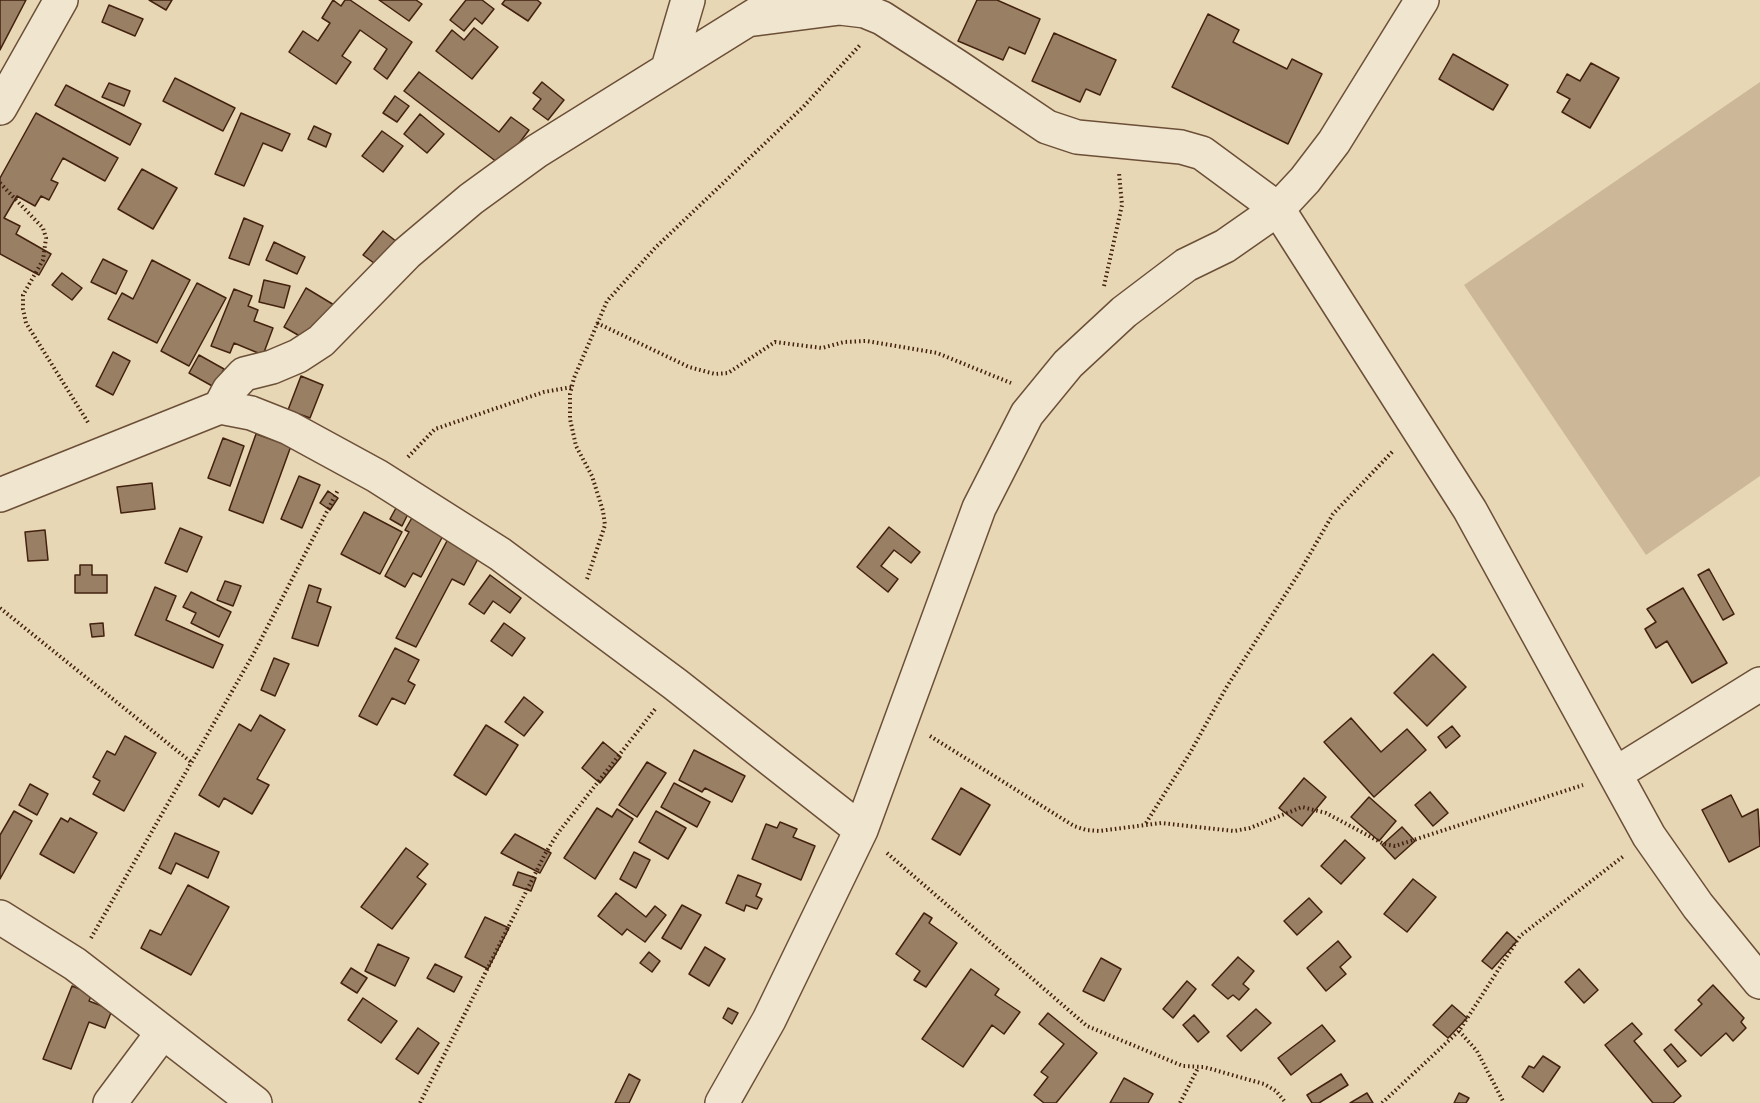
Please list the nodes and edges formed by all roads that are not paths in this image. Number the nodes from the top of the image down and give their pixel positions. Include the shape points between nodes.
1 (61, 0) edge
2 (688, 0) edge
3 (780, 0) edge
4 (1422, 0) edge
5 (747, 20) junction
6 (668, 68) junction
7 (0, 108) edge
8 (1278, 209) junction
9 (220, 407) junction
10 (0, 495) edge
11 (1760, 684) edge
12 (1615, 774) junction
13 (861, 830) junction
14 (0, 917) edge
15 (1760, 982) edge
16 (163, 1032) junction
17 (110, 1103) edge
18 (255, 1103) edge
19 (722, 1103) edge

1 - 7 street
2 - 6 street
3 - 5 street
4 - 8 street via 1334,142
5 - 6 street
5 - 8 street via 840,8 865,11 882,18 1047,128 1077,137 1202,153
6 - 9 street via 471,199 408,253 321,341 298,356 244,374
8 - 12 street via 1470,510
8 - 13 street via 1225,246 1186,265 1124,312 1068,364 1027,414 979,508
9 - 10 street
9 - 13 street via 251,413 289,428 388,483 500,555 675,684
11 - 12 street
12 - 15 street via 1649,836 1698,906
13 - 19 street via 769,1020
14 - 16 street via 75,964
16 - 17 street
16 - 18 street

